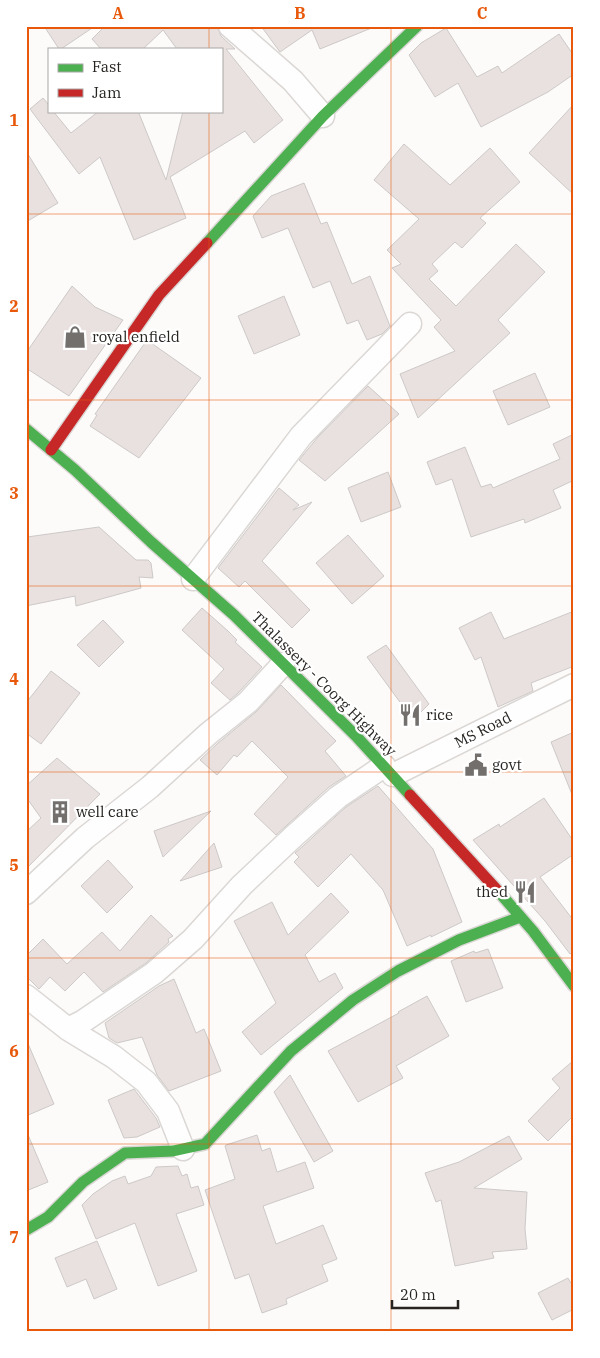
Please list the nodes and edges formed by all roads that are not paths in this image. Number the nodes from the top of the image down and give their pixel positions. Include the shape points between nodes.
1 (230, 26) edge
2 (417, 26) edge
3 (323, 116) junction
4 (410, 324) dead end
5 (26, 429) edge
6 (51, 450) junction
7 (193, 579) junction
8 (283, 664) junction
9 (574, 685) edge
10 (388, 771) junction
11 (26, 893) edge
12 (520, 917) junction
13 (566, 963) edge
14 (574, 986) edge
15 (26, 996) edge
16 (68, 1029) junction
17 (183, 1149) junction
18 (26, 1230) edge

1 - 3 street via 293,81
2 - 3 street
3 - 6 street via 160,295
4 - 7 street via 301,436
5 - 6 street, Thalassery - Coorg Highway
6 - 7 street, Thalassery - Coorg Highway
7 - 8 street, Thalassery - Coorg Highway
8 - 10 street, Thalassery - Coorg Highway
8 - 11 street via 248,702 85,838
9 - 10 street, MS Road
10 - 12 street, Thalassery - Coorg Highway
10 - 16 street, MS Road via 338,797 242,885 193,940 154,973
12 - 13 street, Thalassery - Coorg Highway
12 - 17 street via 459,940 398,971 353,1000 291,1052 205,1144
13 - 14 street, Thalassery - Coorg Highway
15 - 16 street
16 - 17 street via 114,1057 146,1082 168,1111
17 - 18 street via 124,1153 83,1182 48,1217

